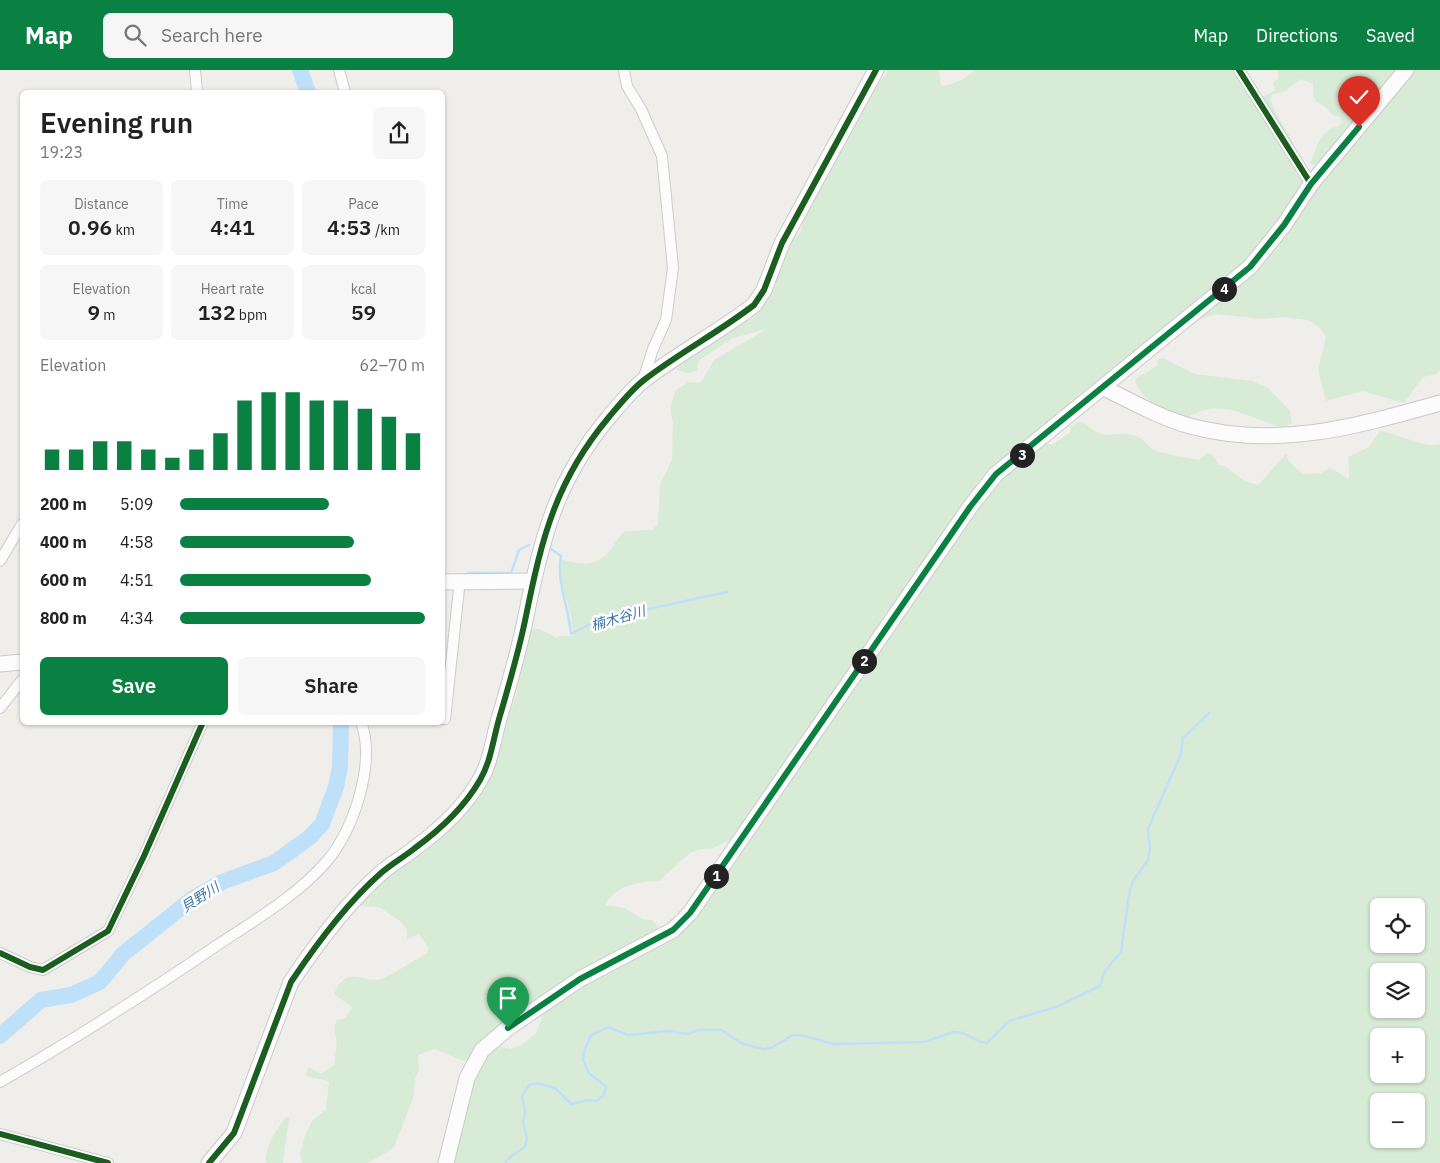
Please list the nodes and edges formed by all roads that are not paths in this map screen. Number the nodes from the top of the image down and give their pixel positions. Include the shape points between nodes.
1 (195, 70) edge
2 (339, 70) edge
3 (619, 70) edge
4 (624, 70) edge
5 (876, 70) edge
6 (1239, 70) edge
7 (1406, 70) edge
8 (626, 86) junction
9 (198, 90) edge
10 (344, 90) edge
11 (1311, 184) junction
12 (643, 380) junction
13 (1104, 388) junction
14 (1440, 403) edge
15 (20, 527) edge
16 (0, 561) edge
17 (462, 581) junction
18 (533, 581) junction
19 (445, 582) edge
20 (20, 662) edge
21 (0, 664) edge
22 (20, 683) edge
23 (0, 708) edge
24 (445, 719) edge
25 (202, 725) edge
26 (362, 725) edge
27 (0, 952) edge
28 (0, 1082) edge
29 (0, 1134) edge
30 (108, 1163) edge
31 (209, 1163) edge
32 (446, 1163) edge

1 - 9 street
2 - 10 street
3 - 8 street
4 - 8 street
5 - 12 main road via 782,243 764,290 754,305
6 - 11 street
7 - 11 main road
8 - 12 street via 641,109 662,156 673,268 666,320
11 - 13 main road via 1284,225 1250,267
12 - 18 main road via 621,402 577,459 551,513
13 - 14 main road via 1162,416 1194,427 1258,437 1289,437 1352,427
13 - 32 main road via 996,474 690,913 673,930 580,979 508,1028 482,1050 467,1078
15 - 16 street
17 - 18 main road
17 - 19 main road
17 - 24 street
18 - 31 main road via 518,659 482,778 444,824 366,887 302,965 291,982 234,1133
20 - 21 main road
22 - 23 street
25 - 27 street via 108,931 43,970
26 - 28 street via 364,776 360,798 340,843 309,880 141,996
29 - 30 street

